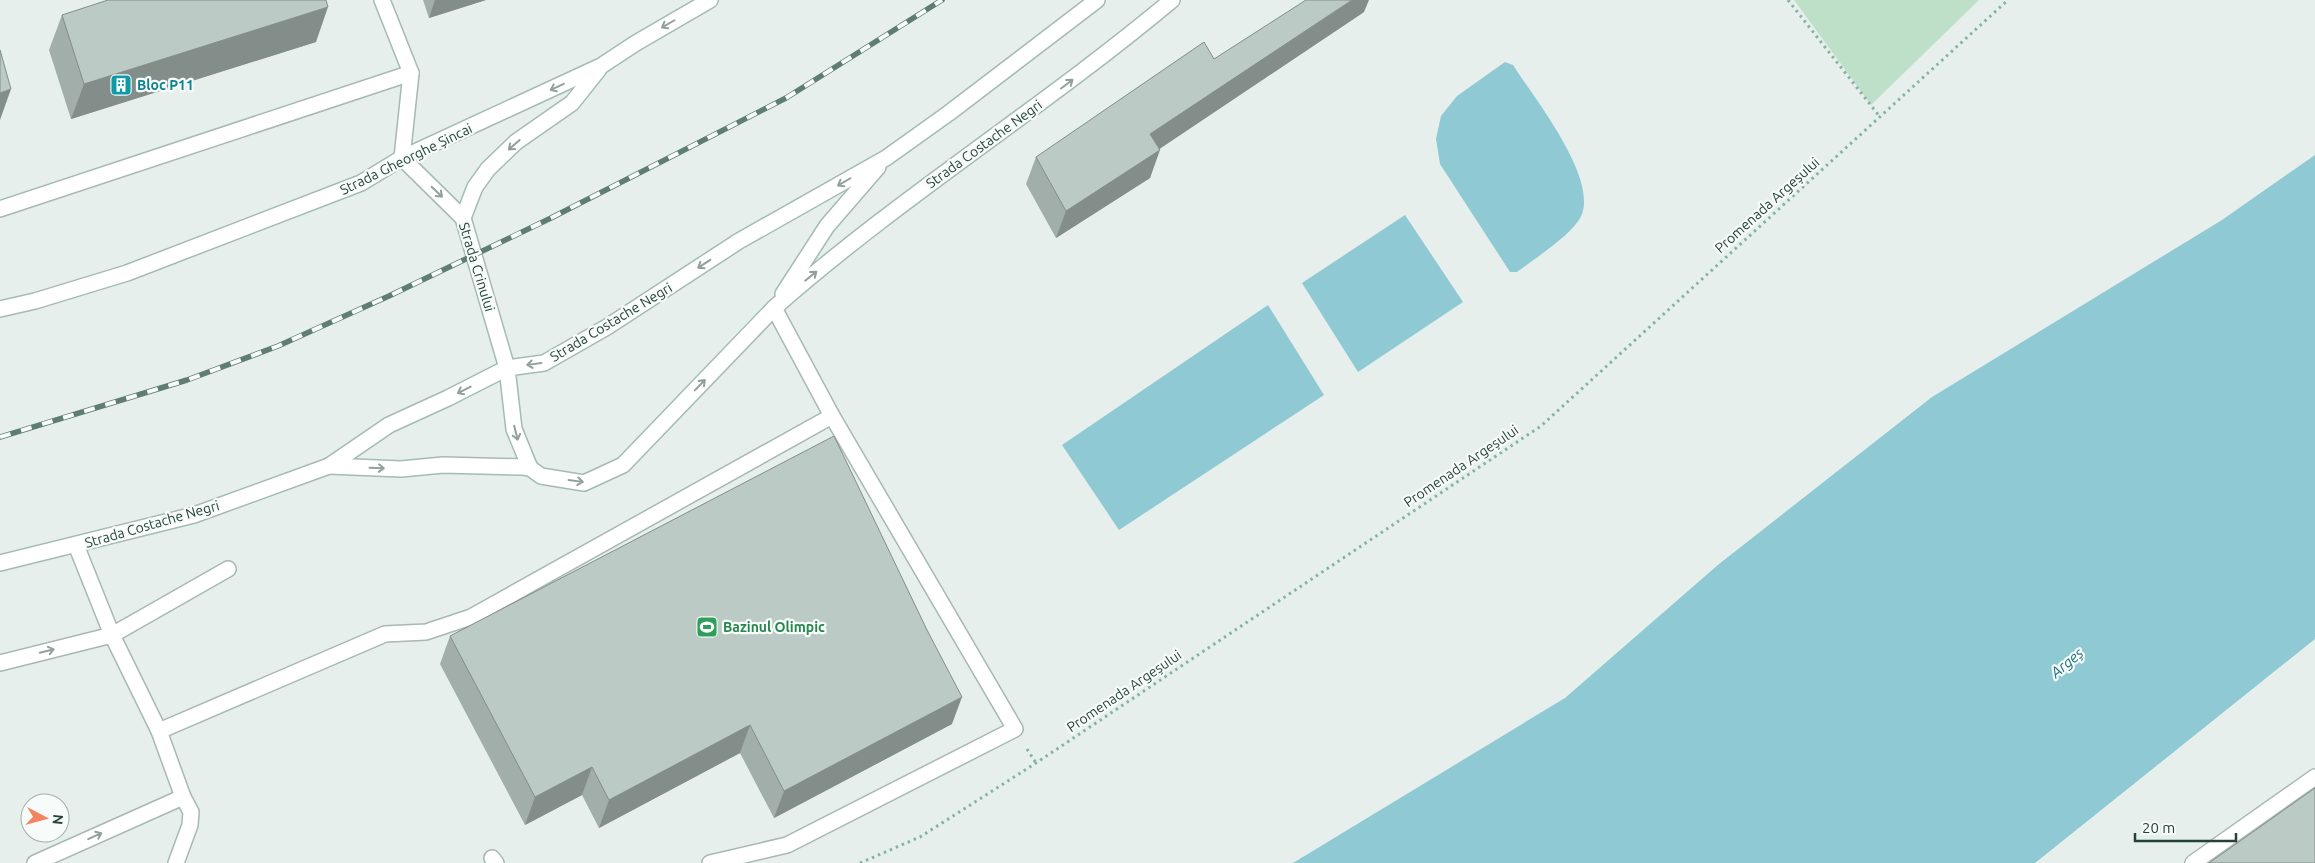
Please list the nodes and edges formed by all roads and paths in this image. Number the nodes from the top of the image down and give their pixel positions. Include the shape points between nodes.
1 (382, 0) edge
2 (710, 0) edge
3 (1097, 0) edge
4 (1172, 0) edge
5 (1788, 0) edge
6 (2008, 0) edge
7 (601, 66) junction
8 (411, 73) junction
9 (1880, 117) junction
10 (402, 158) junction
11 (886, 158) junction
12 (0, 209) edge
13 (463, 218) junction
14 (774, 308) junction
15 (0, 310) edge
16 (507, 368) junction
17 (832, 416) junction
18 (329, 466) junction
19 (530, 468) junction
20 (76, 545) junction
21 (0, 563) edge
22 (228, 569) dead end
23 (112, 635) junction
24 (0, 662) edge
25 (159, 731) junction
26 (2315, 777) edge
27 (183, 798) junction
28 (35, 863) edge
29 (176, 863) edge
30 (710, 863) edge
31 (860, 863) edge
32 (2192, 863) edge

1 - 8 main road
2 -> 7 main road, Strada Gheorghe Șincai
3 - 11 main road, Strada Costache Negri
14 -> 4 main road, Strada Costache Negri via 910,199 1114,48
5 - 9 path
6 - 9 path, Promenada Argeșului
7 -> 10 main road, Strada Gheorghe Șincai
7 -> 13 main road via 572,103 516,142 488,169 474,187
8 - 10 main road
8 - 12 main road
9 - 31 path, Promenada Argeșului via 1541,426 1036,763 920,837
10 -> 13 main road, Strada Crinului
10 - 15 main road, Strada Gheorghe Șincai via 361,184 188,250 127,273
11 - 14 main road, Strada Costache Negri via 826,226
11 -> 16 main road, Strada Costache Negri via 739,241 607,328 544,363
13 - 16 main road, Strada Crinului
14 - 17 main road
19 -> 14 main road, Strada Costache Negri via 541,476 584,483 623,465
16 -> 18 main road, Strada Costache Negri via 389,425
16 -> 19 main road, Strada Crinului via 514,429
17 - 25 main road via 471,616 426,632 385,634
17 - 30 main road via 1015,729 787,845
18 -> 19 main road, Strada Costache Negri via 401,469 443,464
18 - 20 main road, Strada Costache Negri via 194,515
20 - 21 main road, Strada Costache Negri
20 - 23 main road
22 - 23 main road
24 -> 23 main road
23 - 25 main road
25 - 27 main road
26 - 32 main road
28 -> 27 main road
27 - 29 main road via 191,818

